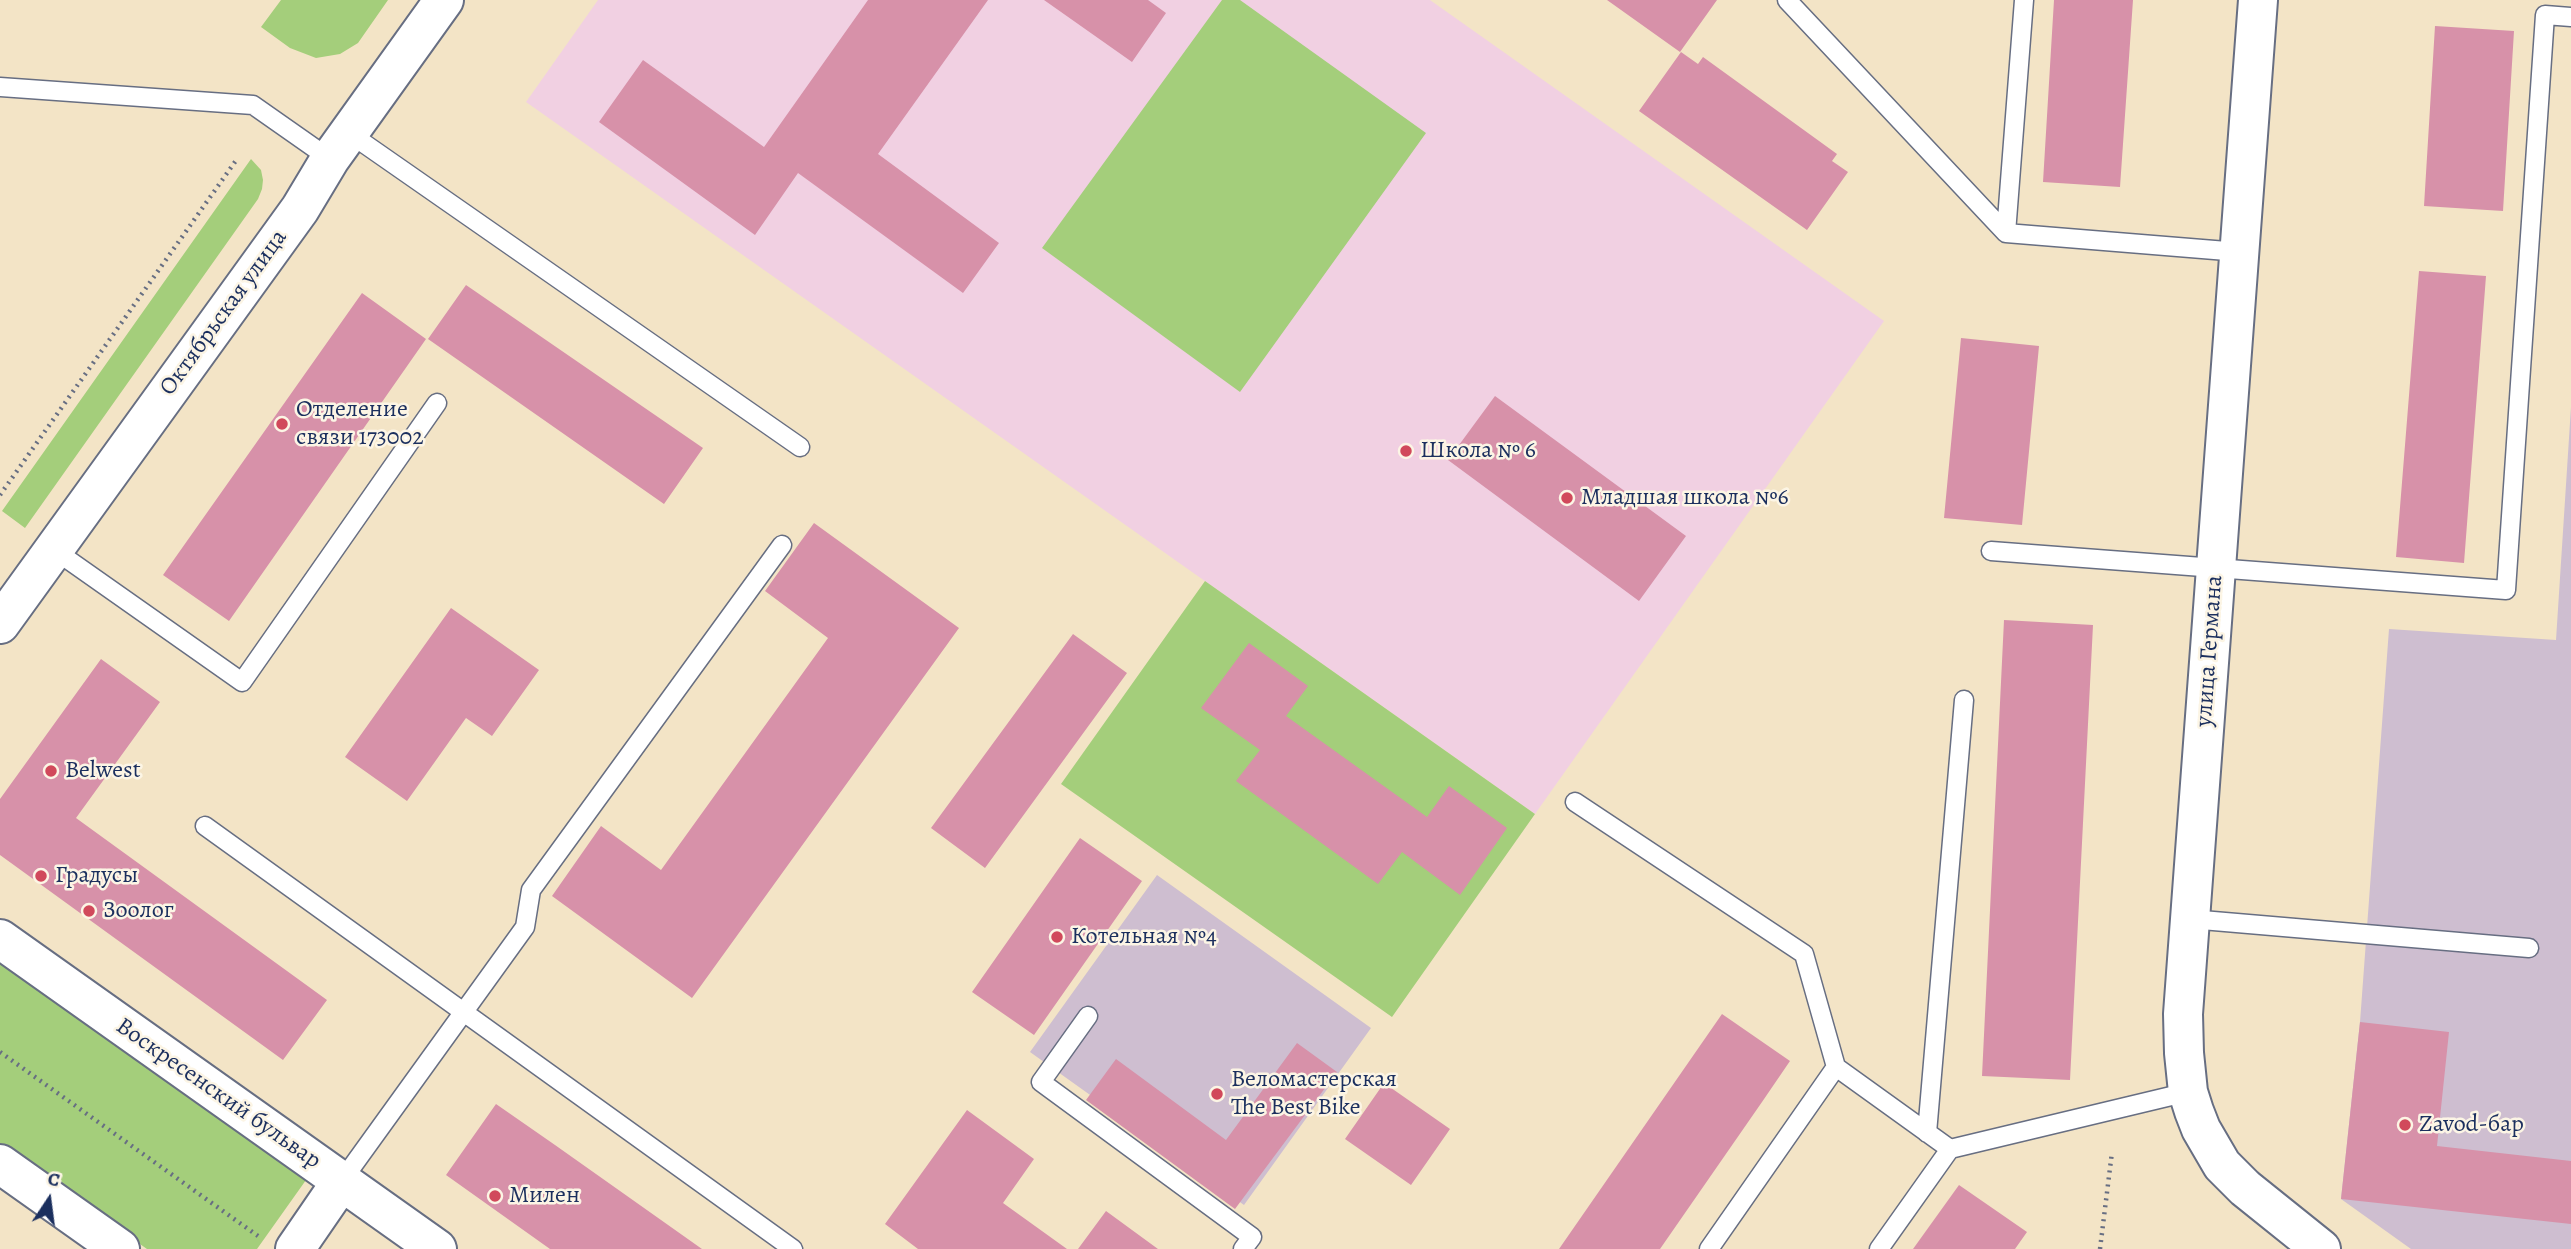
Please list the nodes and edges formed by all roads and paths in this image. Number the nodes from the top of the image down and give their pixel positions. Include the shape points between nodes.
1 (444, 0) edge
2 (1787, 0) edge
3 (2024, 0) edge
4 (2258, 0) edge
5 (2545, 8) edge
6 (2571, 17) edge
7 (0, 87) edge
8 (340, 146) junction
9 (237, 159) dead end
10 (2006, 233) junction
11 (2239, 252) junction
12 (437, 403) dead end
13 (800, 447) dead end
14 (0, 495) edge
15 (782, 545) dead end
16 (53, 549) junction
17 (1991, 551) dead end
18 (2216, 569) junction
19 (0, 624) edge
20 (1964, 700) dead end
21 (1574, 802) dead end
22 (205, 825) dead end
23 (2190, 919) junction
24 (0, 939) edge
25 (2529, 948) dead end
26 (464, 1014) junction
27 (1088, 1016) dead end
28 (0, 1052) edge
29 (1836, 1067) junction
30 (2188, 1092) junction
31 (1927, 1133) junction
32 (1950, 1149) junction
33 (2112, 1152) dead end
34 (0, 1164) edge
35 (341, 1182) junction
36 (280, 1245) edge
37 (120, 1249) edge
38 (437, 1249) edge
39 (793, 1249) edge
40 (1244, 1249) edge
41 (1709, 1249) edge
42 (1879, 1249) edge
43 (2100, 1249) edge
44 (2321, 1249) edge

1 - 8 main road, Октябрьская улица
2 - 10 lane
3 - 10 lane
4 - 11 main road, улица Германа
5 - 6 lane
5 - 18 lane via 2506,590
7 - 8 lane via 253,105
8 - 13 lane
8 - 16 main road, Октябрьская улица via 300,209
9 - 14 path
10 - 11 lane
11 - 18 main road, улица Германа
12 - 16 lane via 242,682
15 - 26 lane via 531,890 525,927
16 - 19 main road, Октябрьская улица
17 - 18 lane
18 - 23 main road, улица Германа
20 - 31 lane
21 - 29 lane via 1804,954
22 - 26 lane
23 - 25 lane
23 - 30 main road, улица Германа via 2183,1014
24 - 35 main road, Воскресенский бульвар
26 - 35 lane
26 - 39 lane
27 - 40 lane via 1041,1082 1252,1237
28 - 36 path
29 - 31 lane
29 - 41 lane
30 - 32 lane
30 - 44 main road, улица Германа via 2201,1129 2222,1165
31 - 32 lane
32 - 42 lane
33 - 43 path
34 - 37 main road
35 - 36 main road
35 - 38 main road, Воскресенский бульвар

